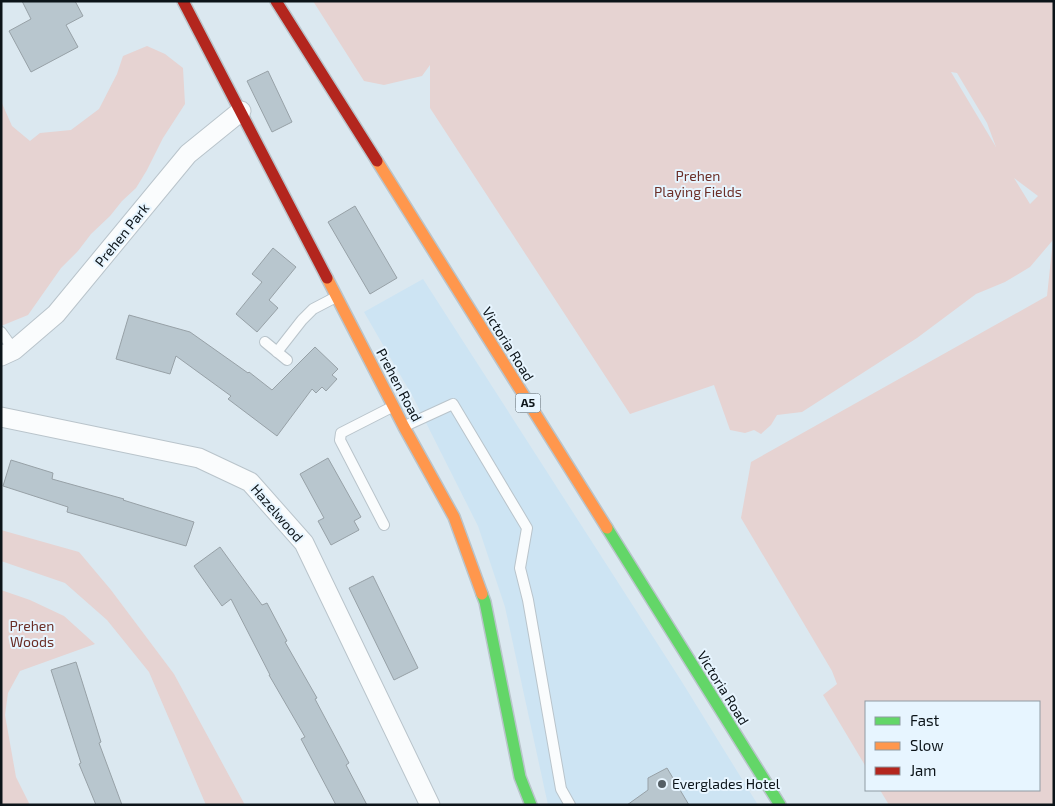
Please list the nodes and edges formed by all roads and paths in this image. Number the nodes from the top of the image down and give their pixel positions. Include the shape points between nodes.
1 (183, 1) edge
2 (276, 1) edge
3 (240, 111) junction
4 (336, 298) junction
5 (1, 332) edge
6 (265, 342) dead end
7 (277, 352) junction
8 (8, 353) edge
9 (287, 360) dead end
10 (393, 406) junction
11 (1, 417) edge
12 (404, 426) junction
13 (384, 525) dead end
14 (430, 805) edge
15 (531, 805) edge
16 (570, 805) edge
17 (780, 805) edge

1 - 3 main road, Prehen Road
2 - 17 main road, Victoria Road / A5
3 - 4 main road, Prehen Road
3 - 8 street, Prehen Park via 188,154 56,314
4 - 7 lane via 302,320
4 - 10 main road, Prehen Road
5 - 8 lane
6 - 7 lane
7 - 9 lane
10 - 12 main road, Prehen Road
10 - 13 lane via 342,433 340,440
11 - 14 street, Hazelwood via 199,458 250,482 304,543
12 - 15 main road, Prehen Road via 454,517 485,602 520,777
12 - 16 lane via 452,404 527,528 520,568 561,789

